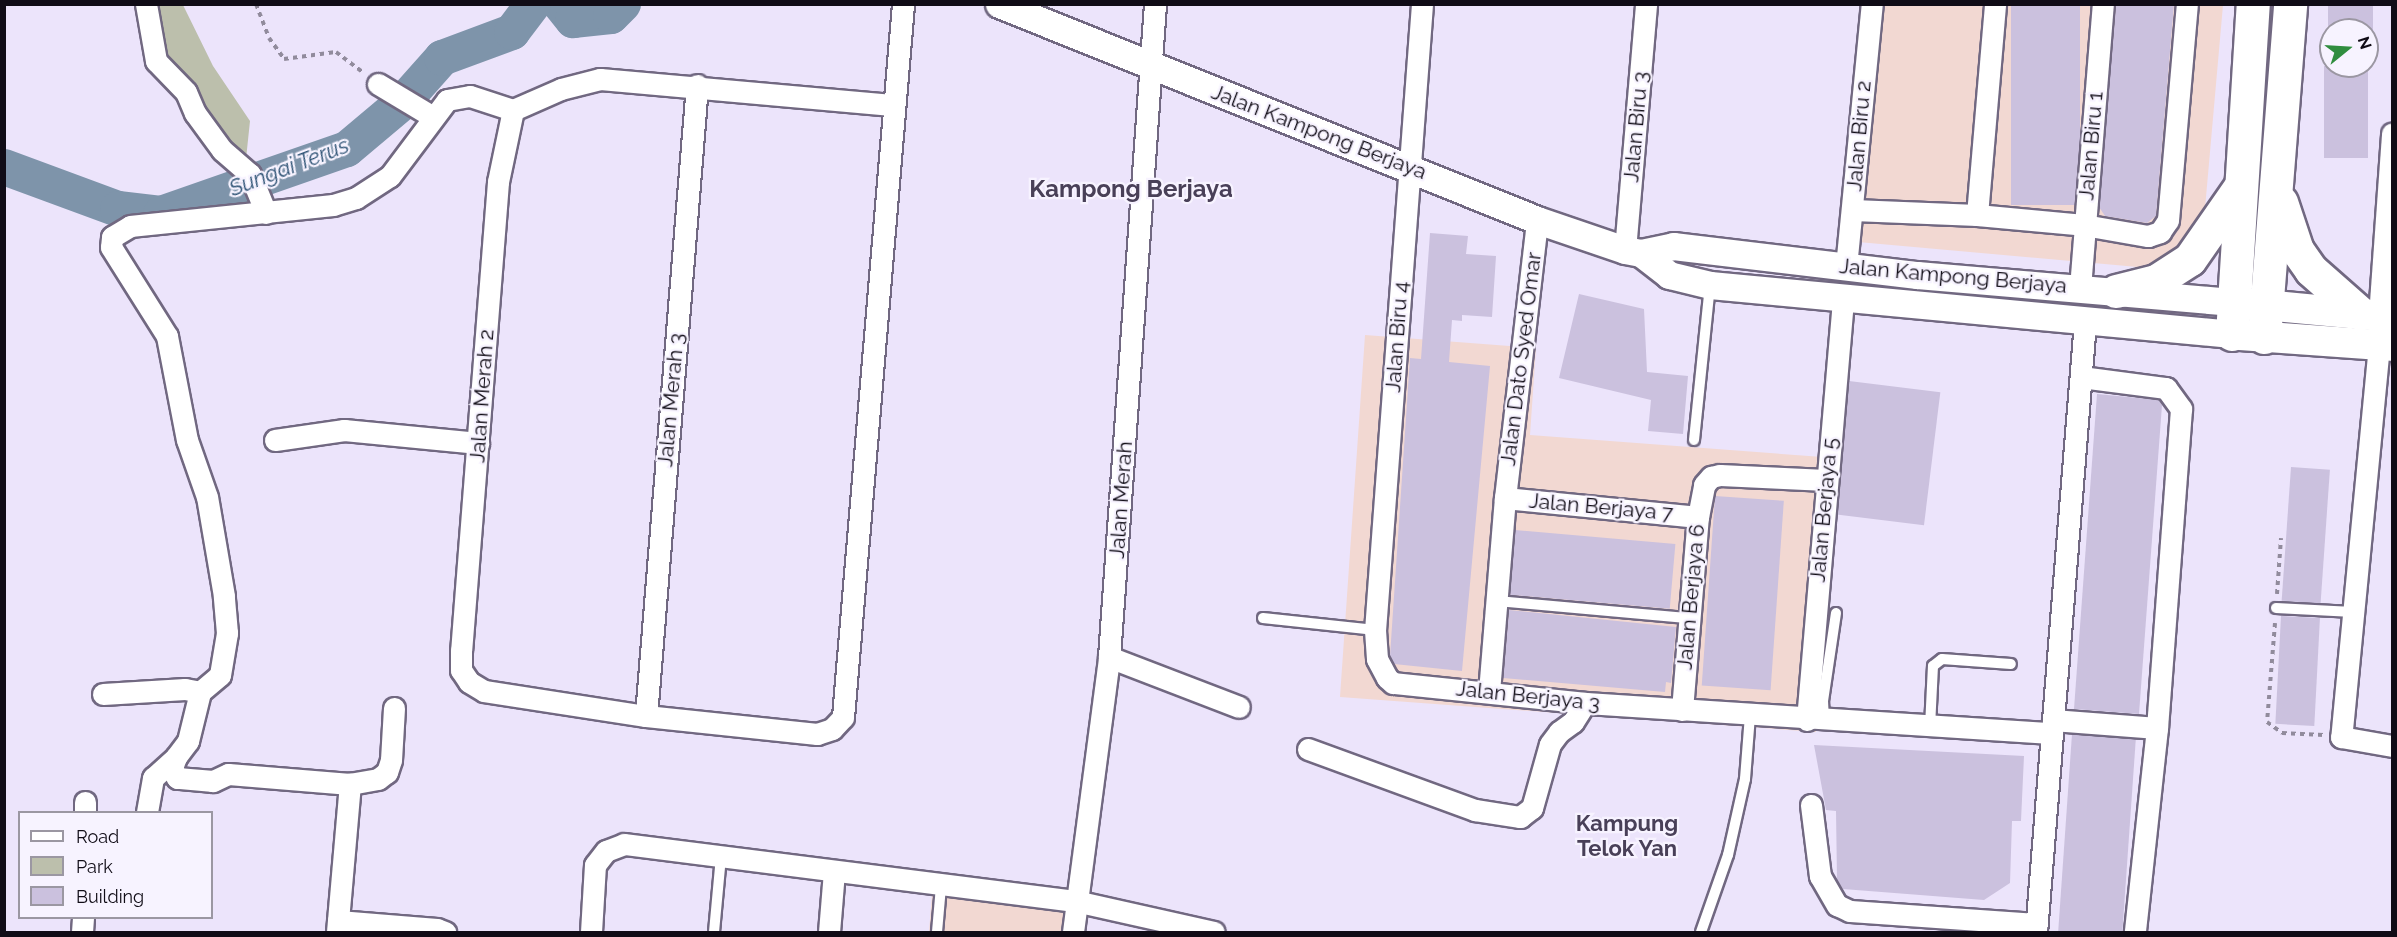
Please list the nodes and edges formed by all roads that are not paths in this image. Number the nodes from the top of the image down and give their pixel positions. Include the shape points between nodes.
1 (146, 4) edge
2 (903, 4) edge
3 (999, 4) edge
4 (1155, 4) edge
5 (1422, 4) edge
6 (1646, 4) edge
7 (1872, 4) edge
8 (1995, 4) edge
9 (2103, 4) edge
10 (2187, 4) edge
11 (2253, 4) edge
12 (2290, 4) edge
13 (1149, 65) junction
14 (697, 85) junction
15 (388, 88) road end
16 (892, 105) junction
17 (513, 110) junction
18 (426, 113) junction
19 (2392, 133) edge
20 (1410, 167) junction
21 (2276, 180) junction
22 (2241, 186) junction
23 (263, 206) junction
24 (1853, 210) junction
25 (1977, 215) junction
26 (1537, 220) junction
27 (2084, 225) junction
28 (1633, 252) junction
29 (1846, 267) junction
30 (1710, 285) junction
31 (2080, 288) junction
32 (2116, 291) junction
33 (1842, 301) junction
34 (2377, 315) edge
35 (2233, 318) junction
36 (2085, 321) junction
37 (2265, 321) junction
38 (2386, 345) edge
39 (2081, 377) junction
40 (275, 440) dead end
41 (1694, 440) dead end
42 (478, 443) junction
43 (1826, 480) junction
44 (1504, 498) junction
45 (1698, 517) junction
46 (1497, 601) junction
47 (2276, 608) road end
48 (2353, 612) junction
49 (1836, 613) dead end
50 (1263, 618) dead end
51 (1689, 618) junction
52 (1375, 630) junction
53 (1110, 657) junction
54 (2011, 664) dead end
55 (1381, 669) joint
56 (200, 692) junction
57 (1489, 692) junction
58 (104, 694) dead end
59 (1585, 703) junction
60 (1239, 707) dead end
61 (394, 708) dead end
62 (1682, 710) junction
63 (646, 716) junction
64 (1750, 716) junction
65 (1815, 720) junction
66 (1930, 727) junction
67 (2053, 727) junction
68 (2157, 728) junction
69 (2392, 746) edge
70 (1308, 749) dead end
71 (176, 757) junction
72 (350, 784) junction
73 (1811, 805) dead end
74 (147, 811) edge
75 (721, 856) junction
76 (834, 871) junction
77 (941, 886) junction
78 (1080, 902) junction
79 (338, 927) edge
80 (2036, 928) edge
81 (445, 933) edge
82 (591, 933) edge
83 (714, 933) edge
84 (829, 933) edge
85 (937, 933) edge
86 (1073, 933) edge
87 (1214, 933) edge
88 (1701, 933) edge
89 (2135, 933) edge

1 - 23 street via 156,61 186,92 195,113 222,150 250,174
2 - 16 street
3 - 13 street, Jalan Kampong Berjaya
4 - 13 street, Jalan Merah
5 - 20 street, Jalan Biru 4
6 - 28 street, Jalan Biru 3
7 - 24 street, Jalan Biru 2
8 - 25 street
9 - 27 street, Jalan Biru 1
10 - 27 street via 2169,220 2160,232 2148,236
11 - 22 main road
12 - 21 main road
13 - 20 street, Jalan Kampong Berjaya
13 - 53 street, Jalan Merah
14 - 16 street
14 - 17 street via 600,79 561,89
14 - 63 street, Jalan Merah 3
15 - 18 street
16 - 63 street, Jalan Merah 2 via 843,717 832,729 817,734
17 - 18 street via 458,95
17 - 42 street, Jalan Merah 2 via 498,182
18 - 23 street via 390,176 373,191 333,205
19 - 34 street
20 - 26 street, Jalan Kampong Berjaya
20 - 52 street, Jalan Biru 4
21 - 34 main road via 2297,250 2311,270
21 - 37 main road
22 - 32 main road via 2190,259 2156,280
22 - 35 main road
23 - 56 street via 130,226 112,237 111,246 167,336 187,440 207,496 227,633 220,675
24 - 25 street
24 - 29 street, Jalan Biru 2
25 - 27 street
26 - 28 street, Jalan Kampong Berjaya
26 - 44 street, Jalan Dato Syed Omar
27 - 31 street, Jalan Biru 1
28 - 29 street, Jalan Kampong Berjaya via 1673,246
28 - 30 street, Jalan Kampong Berjaya via 1669,275
29 - 31 street, Jalan Kampong Berjaya
29 - 33 street
30 - 33 street, Jalan Kampong Berjaya
30 - 41 lane
31 - 32 street, Jalan Kampong Berjaya
32 - 35 street, Jalan Kampong Berjaya
33 - 36 street, Jalan Kampong Berjaya
33 - 43 street, Jalan Berjaya 5
34 - 37 main road
35 - 36 street, Jalan Kampong Berjaya
35 - 37 main road
36 - 39 street
37 - 38 main road
38 - 48 street
39 - 67 street
39 - 68 street via 2166,388 2181,410
40 - 42 street via 344,430
42 - 63 street, Jalan Merah 2 via 461,670 469,682 484,691
43 - 45 street, Jalan Berjaya 6 via 1711,477 1704,485
43 - 65 street, Jalan Berjaya 5
44 - 45 street, Jalan Berjaya 7
44 - 46 street, Jalan Dato Syed Omar
45 - 51 street, Jalan Berjaya 6
46 - 51 lane
46 - 57 street, Jalan Dato Syed Omar
47 - 48 lane
48 - 69 street via 2342,737
49 - 65 lane via 1823,701
50 - 52 lane
51 - 62 street, Jalan Berjaya 6
52 - 55 street, Jalan Biru 4
53 - 60 street
53 - 78 street, Jalan Merah
54 - 66 lane via 1942,659 1933,666
55 - 57 street, Jalan Berjaya 3 via 1393,683
56 - 58 street via 185,689
56 - 71 street via 188,741
57 - 59 street, Jalan Berjaya 3
59 - 62 street, Jalan Berjaya 3
59 - 70 street via 1573,722 1558,732 1550,744 1532,808 1520,817 1475,810
61 - 72 street via 387,772 378,779
62 - 64 street, Jalan Berjaya 3
64 - 65 street, Jalan Berjaya 3
64 - 88 lane via 1743,790 1718,893
65 - 66 street, Jalan Berjaya 3
66 - 67 street, Jalan Berjaya 3
67 - 68 street, Jalan Berjaya 3
67 - 80 street
68 - 89 street
71 - 72 street via 172,768 177,778 213,781 228,774
71 - 74 street via 153,778
72 - 79 street
73 - 80 street via 1820,876 1837,904 1850,910
75 - 76 street
75 - 82 street via 624,844 606,851 595,865
75 - 83 lane
76 - 77 street
76 - 84 street
77 - 78 street
77 - 85 lane
78 - 86 street, Jalan Merah
78 - 87 street
79 - 81 street via 438,929

